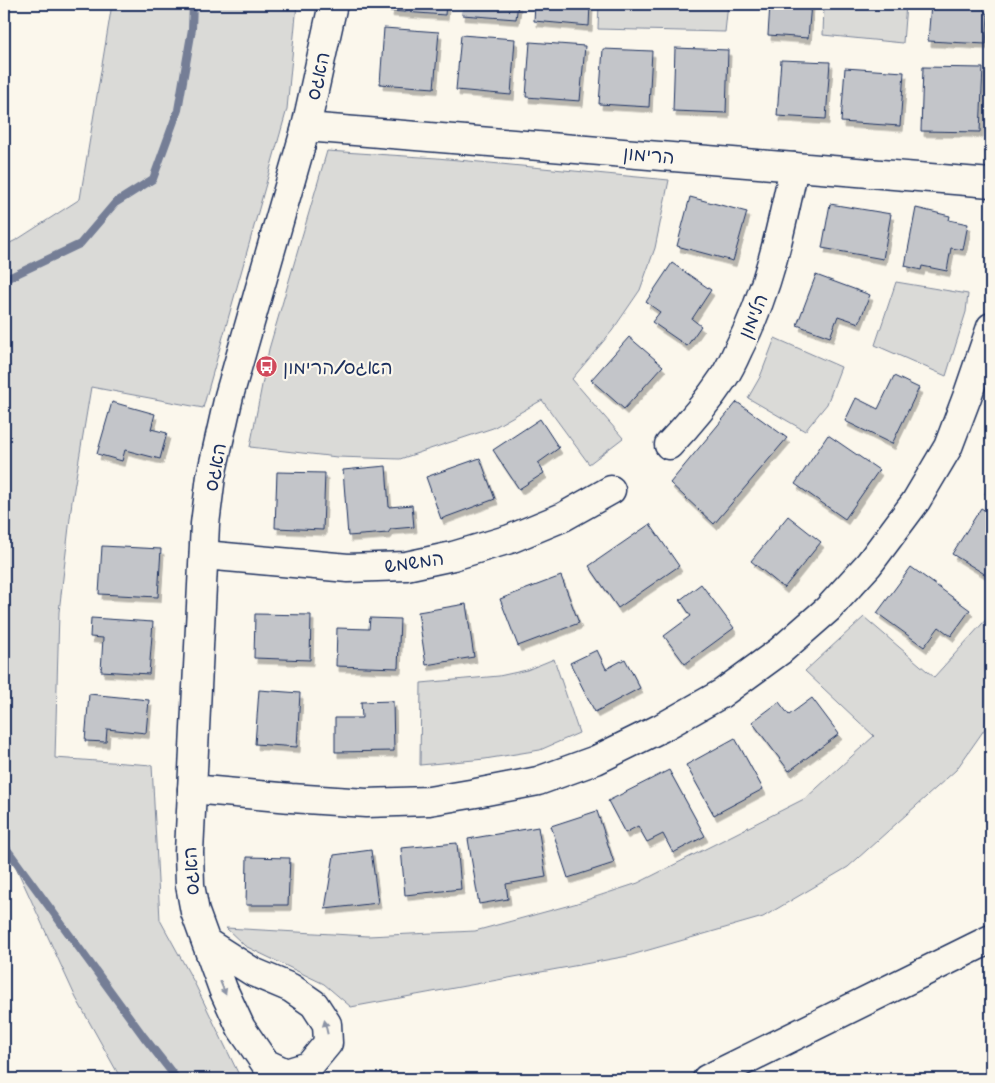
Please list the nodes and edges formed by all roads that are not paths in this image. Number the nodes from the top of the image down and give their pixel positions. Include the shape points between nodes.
1 (333, 4) edge
2 (306, 127) junction
3 (794, 167) junction
4 (991, 183) edge
5 (991, 327) edge
6 (669, 445) dead end
7 (611, 490) dead end
8 (204, 555) junction
9 (192, 789) junction
10 (991, 940) edge
11 (206, 942) junction
12 (707, 1079) edge

1 - 2 street, האגס
2 - 3 street, הרימון
2 - 8 street, האגס via 229,396 211,476
3 - 4 street, הרימון
3 - 6 street, הלימון via 774,256 750,326 725,376
5 - 9 street via 948,447 916,502 869,564 828,609 780,651 721,694 596,760 538,781 476,793 429,801 366,803
7 - 8 street, המשמש via 563,517 510,539 406,566 348,568
8 - 9 street, האגס
9 - 11 street, האגס via 190,885
10 - 12 street
11 -> 11 street, האגס via 241,1028 264,1063 286,1073 309,1066 328,1043 327,1024 314,1004 291,988 253,972

